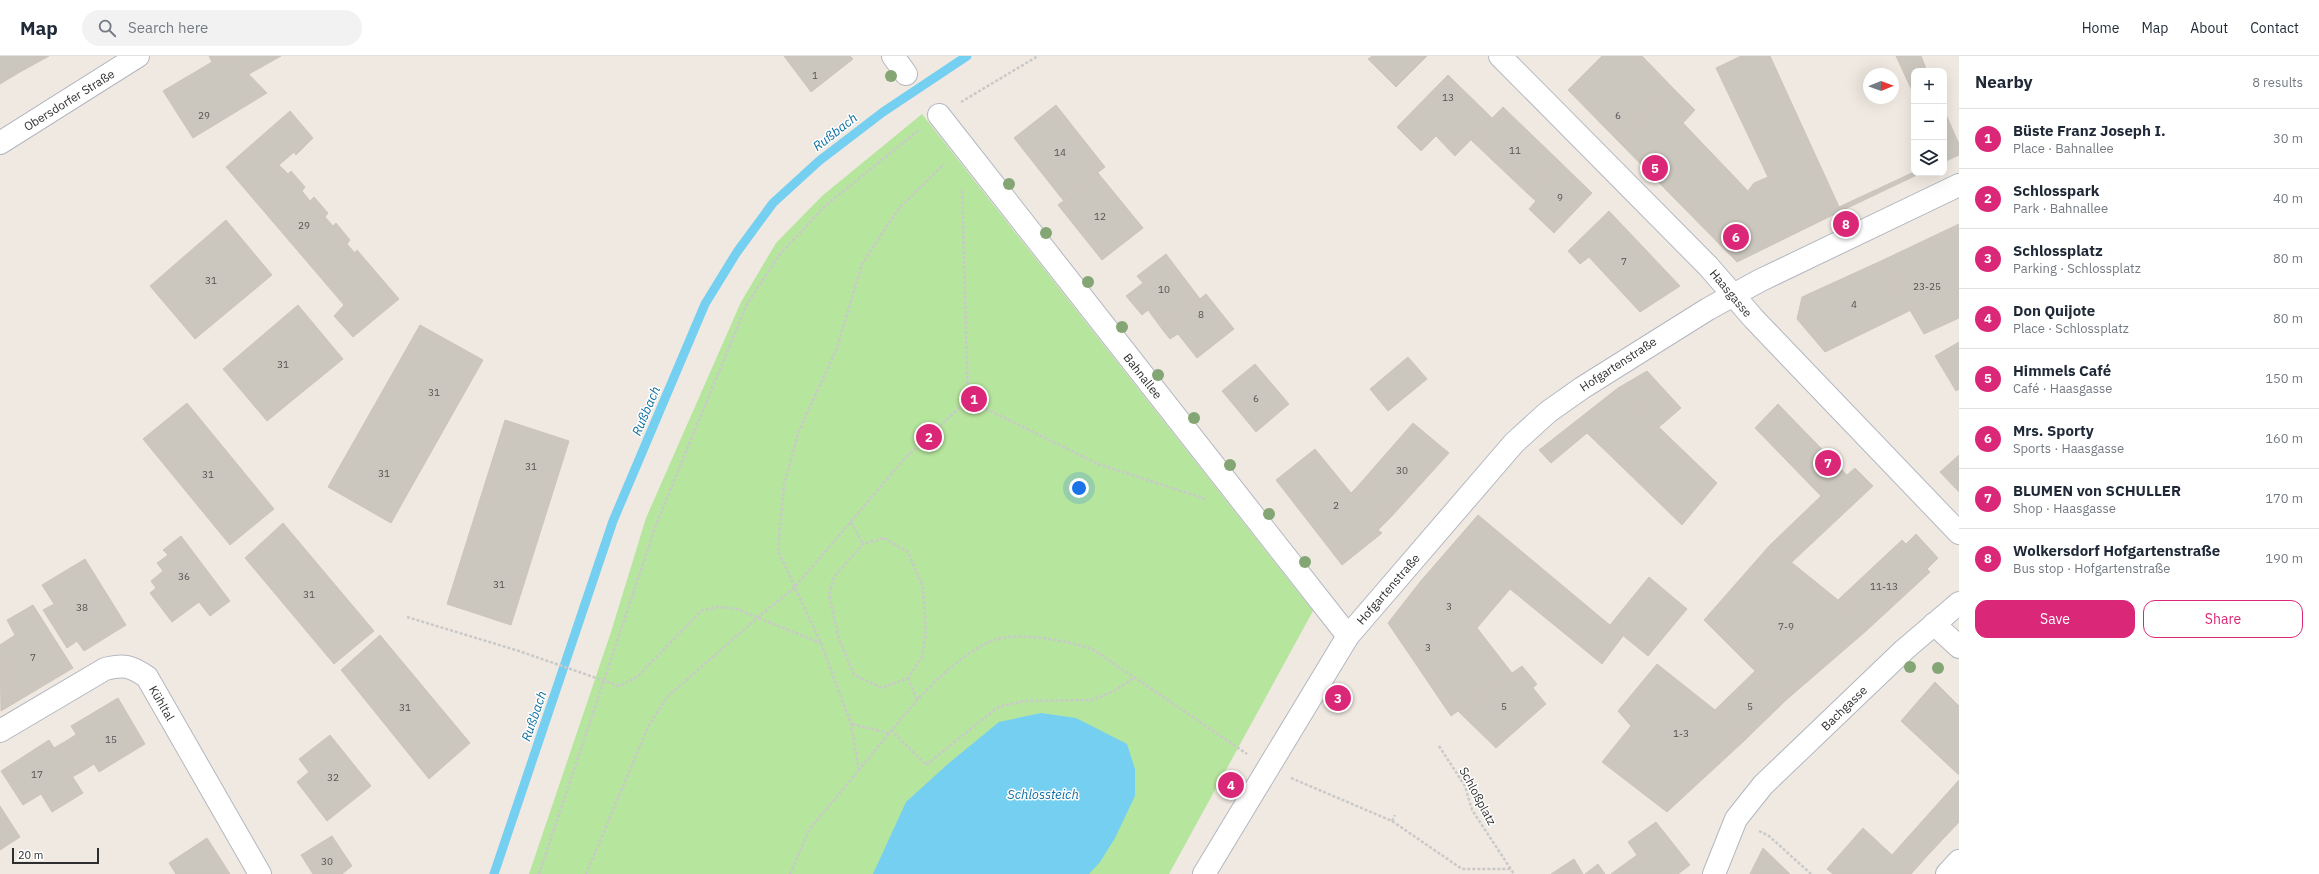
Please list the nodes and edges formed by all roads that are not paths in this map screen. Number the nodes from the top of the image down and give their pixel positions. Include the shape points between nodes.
1 (138, 56) edge
2 (893, 56) edge
3 (1500, 56) edge
4 (906, 74) dead end
5 (939, 115) road end
6 (0, 143) edge
7 (1959, 185) edge
8 (1734, 296) junction
9 (1959, 533) edge
10 (1959, 603) edge
11 (1934, 624) junction
12 (1348, 636) junction
13 (1959, 647) edge
14 (0, 731) edge
15 (1959, 861) edge
16 (260, 874) edge
17 (1204, 874) edge
18 (1714, 874) edge
19 (1947, 874) edge

1 - 6 street, Obersdorfer Straße
2 - 4 street
3 - 8 street, Haasgasse via 1708,266
5 - 12 street, Bahnallee
7 - 8 street, Hofgartenstraße via 1759,281
8 - 9 street, Haasgasse
8 - 12 street, Hofgartenstraße via 1644,347 1548,412 1529,428
10 - 11 street, Bachgasse
11 - 13 street
11 - 18 street, Bachgasse via 1763,785 1736,819
12 - 17 street
14 - 16 street, Kühltal via 105,669 120,665 134,669 147,677
15 - 19 street

